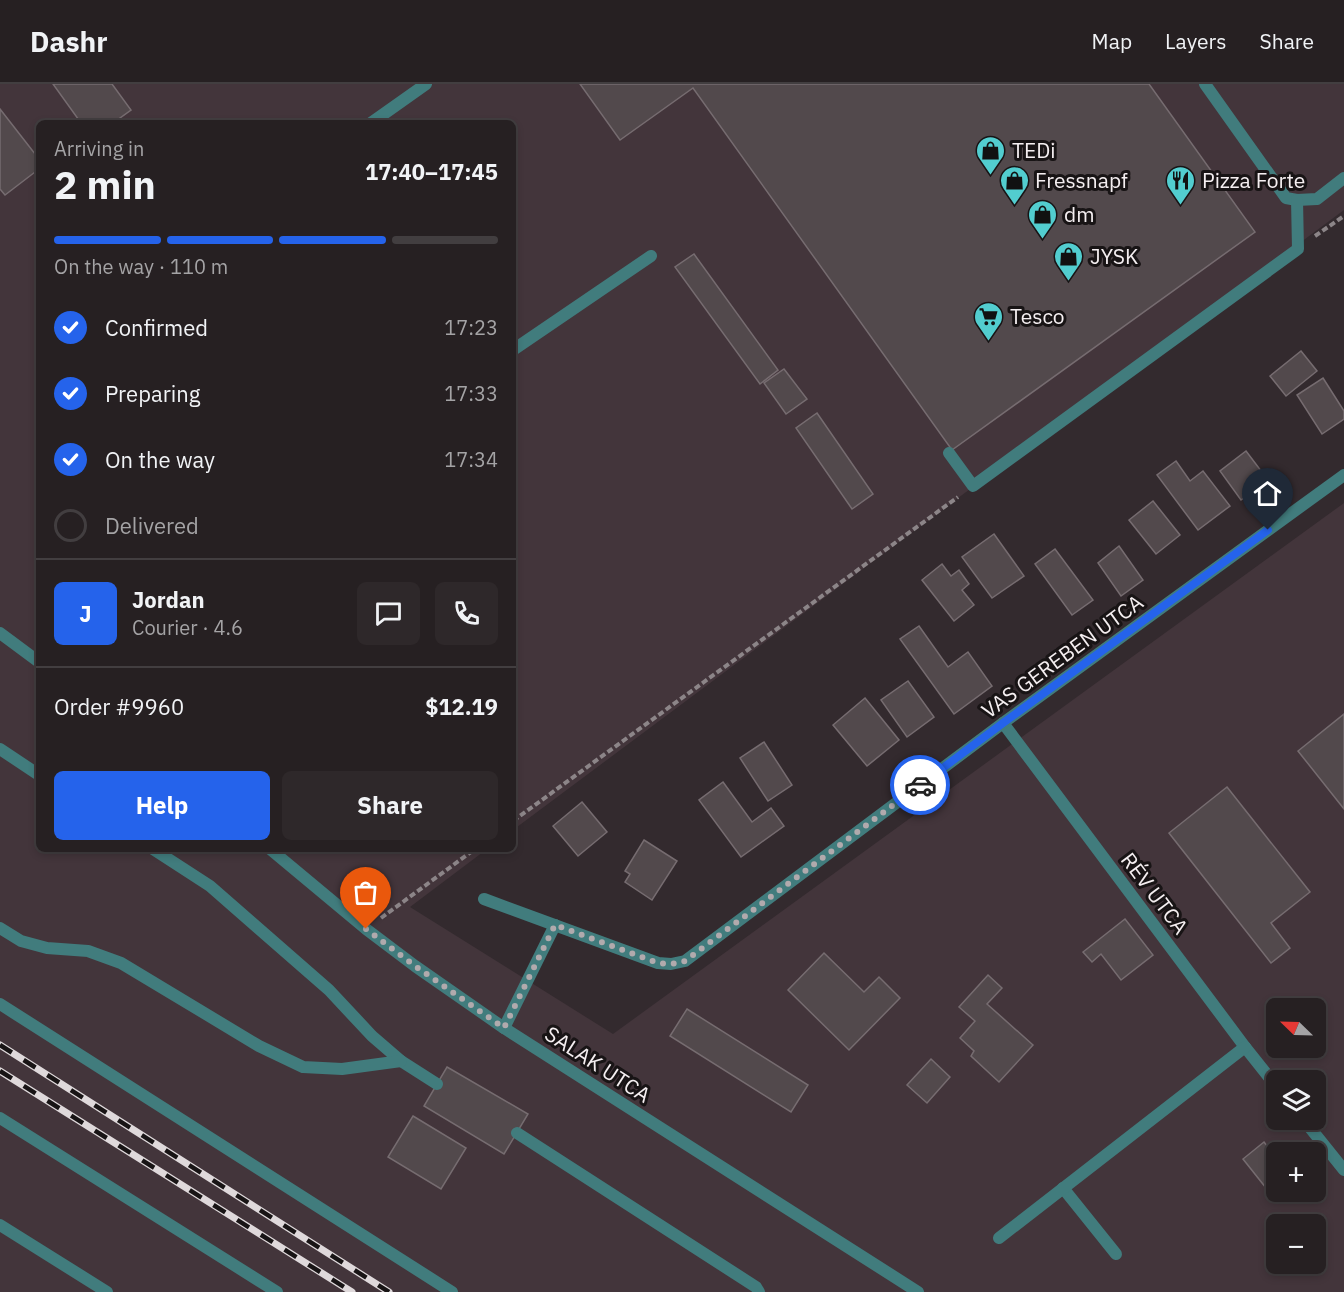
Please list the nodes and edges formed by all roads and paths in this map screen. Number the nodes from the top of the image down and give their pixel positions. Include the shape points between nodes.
1 (426, 84) edge
2 (1205, 84) edge
3 (375, 120) edge
4 (1344, 178) edge
5 (1297, 200) junction
6 (1344, 216) edge
7 (1298, 249) junction
8 (651, 256) dead end
9 (516, 348) edge
10 (950, 453) dead end
11 (1344, 476) edge
12 (973, 486) junction
13 (0, 633) edge
14 (36, 660) edge
15 (1003, 723) junction
16 (0, 750) edge
17 (36, 773) edge
18 (516, 819) edge
19 (158, 852) edge
20 (274, 852) edge
21 (471, 852) edge
22 (484, 899) dead end
23 (555, 925) junction
24 (0, 928) edge
25 (366, 929) junction
26 (0, 1004) edge
27 (504, 1028) junction
28 (1245, 1047) junction
29 (401, 1061) junction
30 (1266, 1073) edge
31 (437, 1084) dead end
32 (0, 1118) edge
33 (1312, 1130) edge
34 (517, 1133) dead end
35 (1344, 1170) edge
36 (1063, 1188) junction
37 (0, 1225) edge
38 (999, 1238) dead end
39 (1116, 1254) dead end
40 (107, 1292) edge
41 (277, 1292) edge
42 (452, 1292) edge
43 (759, 1292) edge
44 (918, 1292) edge

1 - 3 street
2 - 5 street via 1286,198
4 - 5 street via 1317,199
5 - 7 street
6 - 7 path
7 - 12 street
8 - 9 street
10 - 12 street
11 - 15 street, VAS GEREBEN UTCA
12 - 18 path
13 - 14 street
15 - 23 street, VAS GEREBEN UTCA via 685,961 658,963
15 - 28 street, RÉV UTCA
16 - 17 street
19 - 29 street via 210,886 329,990
20 - 25 street, SALAK UTCA
21 - 25 path
22 - 23 street, VAS GEREBEN UTCA
23 - 27 street
24 - 29 street via 21,941 46,948 88,951 121,963 259,1046 303,1067 342,1069
25 - 27 street, SALAK UTCA
26 - 42 street
27 - 44 street, SALAK UTCA
28 - 30 street, RÉV UTCA
28 - 36 street
29 - 31 street
32 - 41 street
33 - 35 street
34 - 43 street
36 - 38 street
36 - 39 street
37 - 40 street

